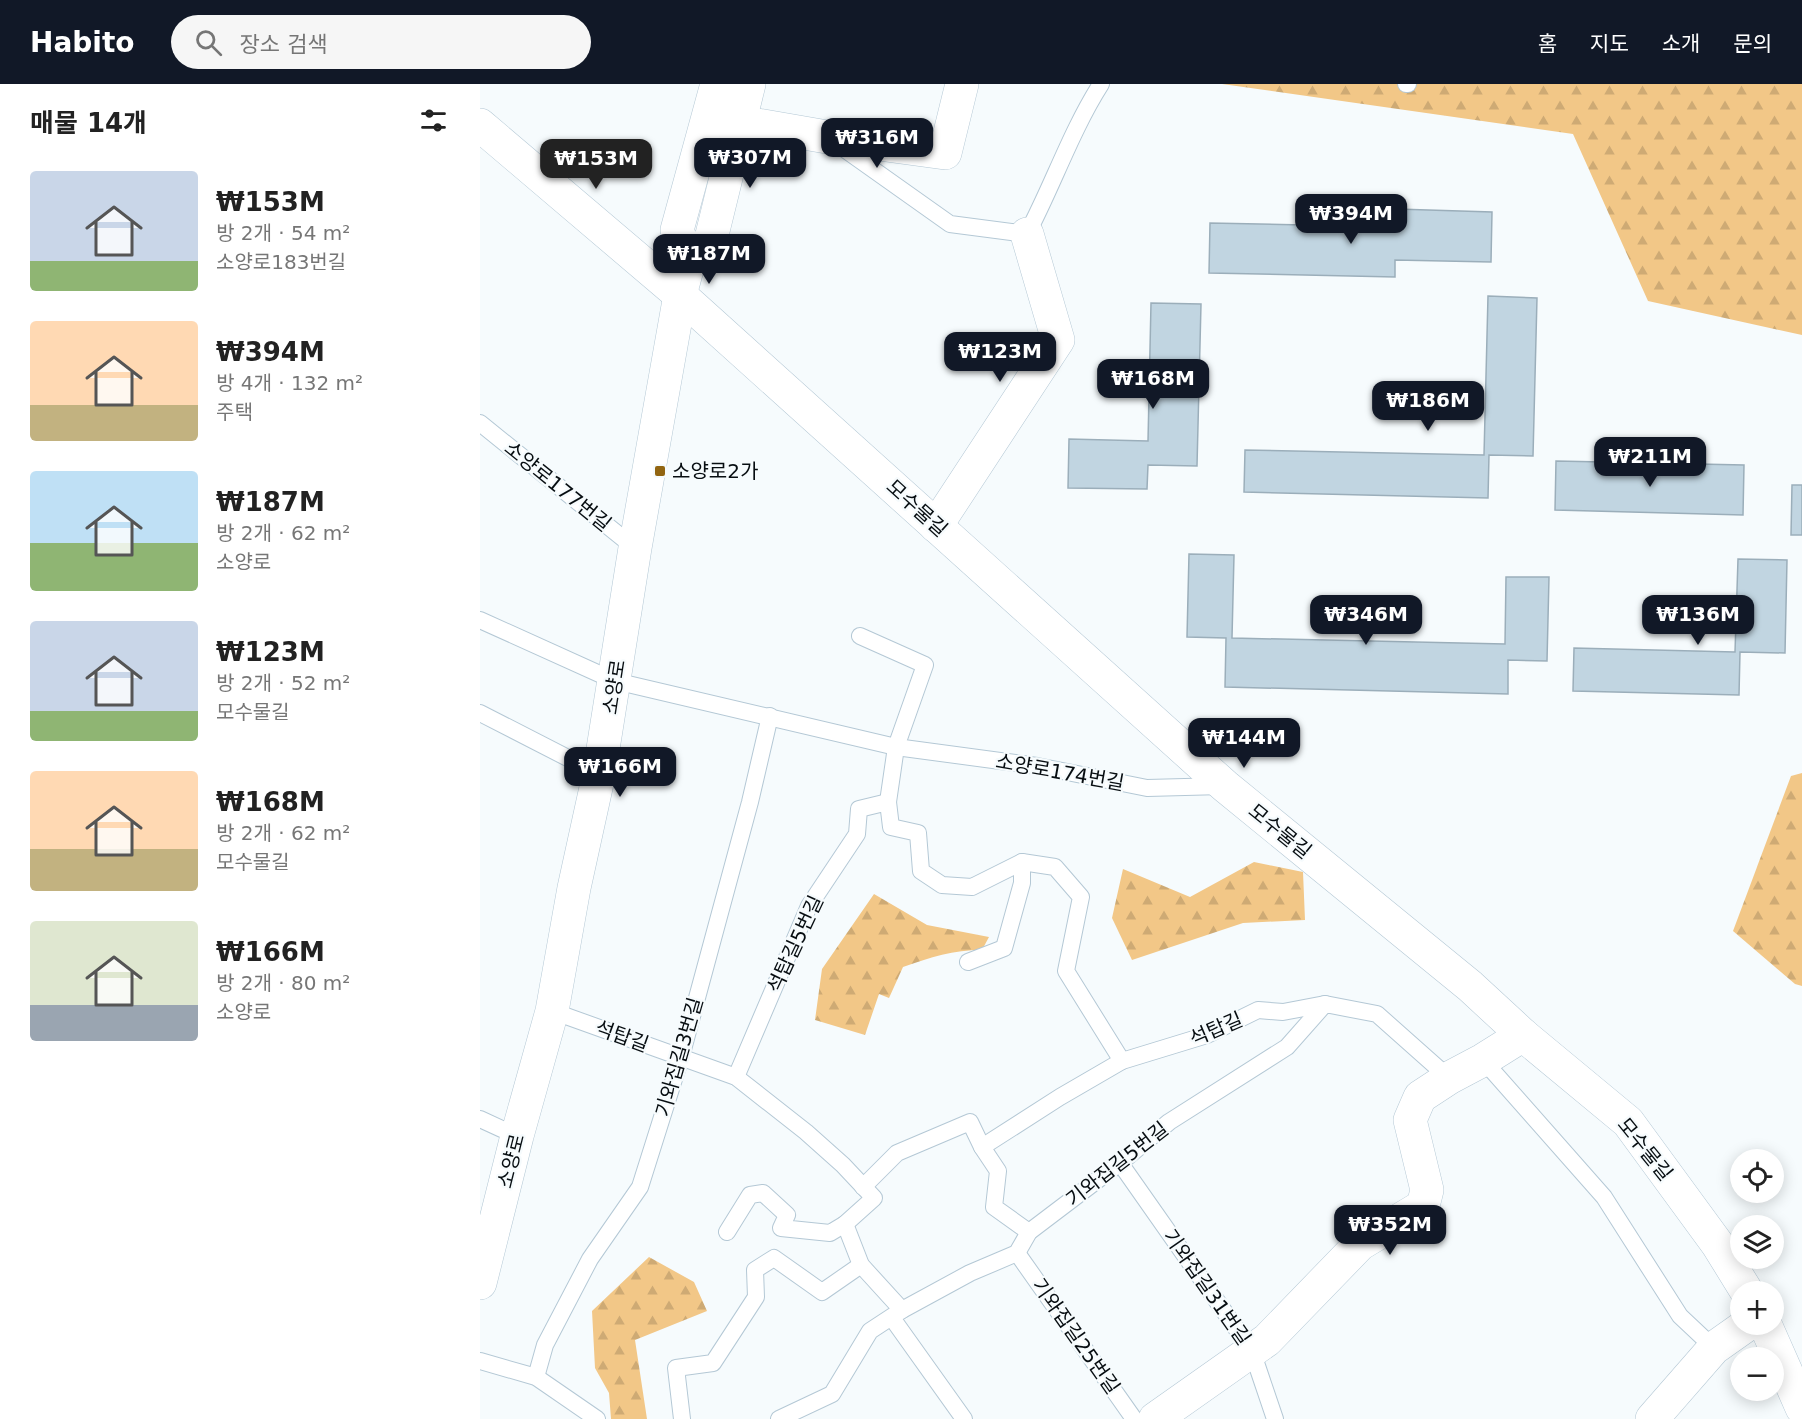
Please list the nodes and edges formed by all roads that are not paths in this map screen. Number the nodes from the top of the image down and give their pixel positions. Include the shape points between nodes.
1 (717, 84) edge
2 (749, 84) edge
3 (962, 84) edge
4 (1101, 84) edge
5 (709, 116) junction
6 (741, 121) junction
7 (480, 125) edge
8 (827, 136) junction
9 (1027, 234) junction
10 (689, 262) junction
11 (680, 295) junction
12 (482, 431) edge
13 (936, 526) junction
14 (635, 548) junction
15 (480, 620) edge
16 (860, 636) dead end
17 (615, 681) junction
18 (480, 713) edge
19 (770, 716) junction
20 (896, 747) junction
21 (599, 774) junction
22 (1225, 786) junction
23 (888, 802) junction
24 (1022, 862) junction
25 (968, 962) dead end
26 (1325, 1004) junction
27 (552, 1011) junction
28 (1523, 1035) junction
29 (681, 1057) junction
30 (1483, 1060) junction
31 (1122, 1061) junction
32 (736, 1077) junction
33 (1449, 1078) junction
34 (480, 1119) edge
35 (517, 1136) junction
36 (982, 1147) junction
37 (1120, 1163) junction
38 (863, 1186) junction
39 (845, 1224) junction
40 (728, 1232) dead end
41 (1029, 1232) junction
42 (1017, 1252) junction
43 (861, 1265) junction
44 (1740, 1281) edge
45 (480, 1283) edge
46 (897, 1314) junction
47 (1732, 1335) edge
48 (1770, 1335) edge
49 (1714, 1348) junction
50 (1252, 1351) junction
51 (480, 1361) edge
52 (536, 1377) junction
53 (1802, 1408) edge
54 (807, 1413) edge
55 (597, 1419) edge
56 (682, 1419) edge
57 (779, 1419) edge
58 (964, 1419) edge
59 (1134, 1419) edge
60 (1155, 1419) edge
61 (1275, 1419) edge
62 (1652, 1419) edge

1 - 5 street
2 - 6 street, 소양로
3 - 8 street via 945,153
4 - 9 lane
5 - 6 street
5 - 10 street via 677,230
6 - 8 street
6 - 10 street, 소양로 via 711,240
7 - 11 street, 모수물길
8 - 9 lane via 950,224
9 - 13 street via 1058,340
10 - 11 street, 소양로
11 - 13 street, 모수물길
11 - 14 street, 소양로
12 - 14 lane, 소양로177번길
13 - 22 street, 모수물길
14 - 17 street, 소양로
15 - 17 lane, 소양로174번길
16 - 20 lane via 925,665
17 - 19 lane, 소양로174번길
17 - 21 street, 소양로
18 - 21 lane
19 - 20 lane, 소양로174번길
19 - 29 lane, 기와집길3번길
20 - 22 lane, 소양로174번길 via 1037,766 1147,788
20 - 23 lane
21 - 27 street, 소양로
22 - 28 street, 모수물길 via 1470,986
23 - 24 lane via 891,827 918,833 921,871 942,885 972,887
23 - 32 lane, 석탑길5번길 via 859,809 857,834 809,906
24 - 25 lane via 1022,883 1004,948
24 - 31 lane via 1055,867 1081,897 1066,971
26 - 31 lane, 석탑길 via 1283,1012 1258,1010 1207,1035
26 - 33 lane, 석탑길 via 1377,1014
26 - 37 lane, 기와집길5번길 via 1287,1047 1169,1122
27 - 29 lane, 석탑길
27 - 35 street, 소양로
28 - 30 street
28 - 44 street, 모수물길 via 1628,1122
29 - 32 lane, 석탑길
29 - 52 lane, 기와집길3번길 via 640,1187 590,1259 545,1345
30 - 33 street
30 - 49 lane via 1605,1197 1680,1316
31 - 36 lane, 석탑길
32 - 38 lane, 석탑길 via 806,1132
33 - 50 street via 1420,1097 1410,1120 1427,1190 1423,1206 1360,1244
34 - 35 lane
35 - 45 street, 소양로
36 - 38 lane via 970,1122 897,1153
36 - 41 lane via 998,1171 994,1207
37 - 41 lane, 기와집길5번길
37 - 50 lane, 기와집길31번길
38 - 39 lane via 874,1198
39 - 40 lane via 830,1233 781,1228 787,1215 763,1193 750,1195
39 - 43 lane
41 - 42 lane, 기와집길5번길
42 - 46 lane
42 - 59 lane, 기와집길25번길
43 - 46 lane
43 - 56 lane via 822,1292 774,1258 755,1270 756,1297 713,1363 676,1368
46 - 54 lane via 870,1331 832,1394
46 - 58 lane
47 - 49 street
48 - 53 street
49 - 62 street
50 - 60 street
50 - 61 lane, 기와집길31번길
51 - 52 lane
52 - 55 lane
54 - 57 lane

